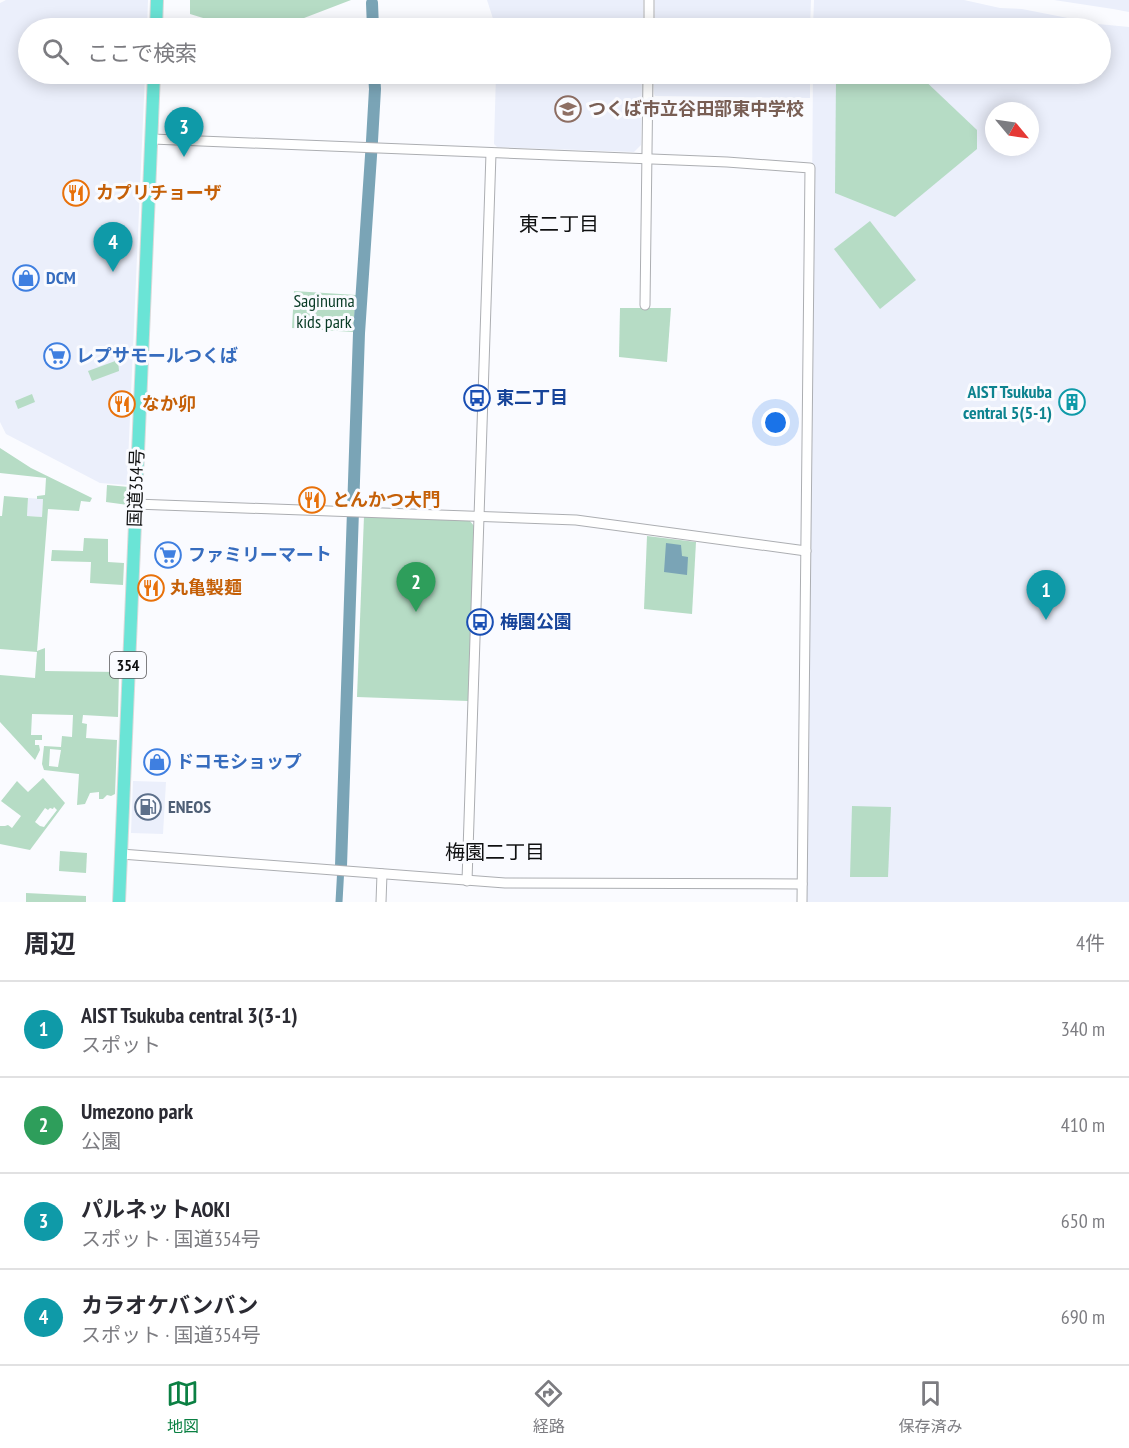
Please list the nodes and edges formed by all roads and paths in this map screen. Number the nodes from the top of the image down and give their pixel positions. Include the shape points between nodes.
1 (157, 0) edge
2 (650, 0) edge
3 (156, 18) edge
4 (649, 18) edge
5 (154, 84) edge
6 (648, 84) edge
7 (152, 139) junction
8 (490, 153) junction
9 (647, 159) junction
10 (645, 305) dead end
11 (135, 504) junction
12 (479, 517) junction
13 (806, 551) junction
14 (121, 854) junction
15 (382, 874) junction
16 (467, 881) junction
17 (802, 884) junction
18 (118, 902) edge
19 (381, 902) edge
20 (802, 902) edge

1 - 3 highway
2 - 4 street
5 - 7 highway, 国道354号 / 354
6 - 9 street
7 - 8 street
7 - 11 highway, 国道354号 / 354
8 - 9 street
8 - 12 street
9 - 10 street
9 - 13 street via 810,168
11 - 12 street
11 - 14 highway, 国道354号 / 354
12 - 13 street via 576,520
12 - 16 street
13 - 17 street
14 - 15 street
14 - 18 highway, 国道354号 / 354
15 - 16 street
15 - 19 street
16 - 17 street
17 - 20 street

